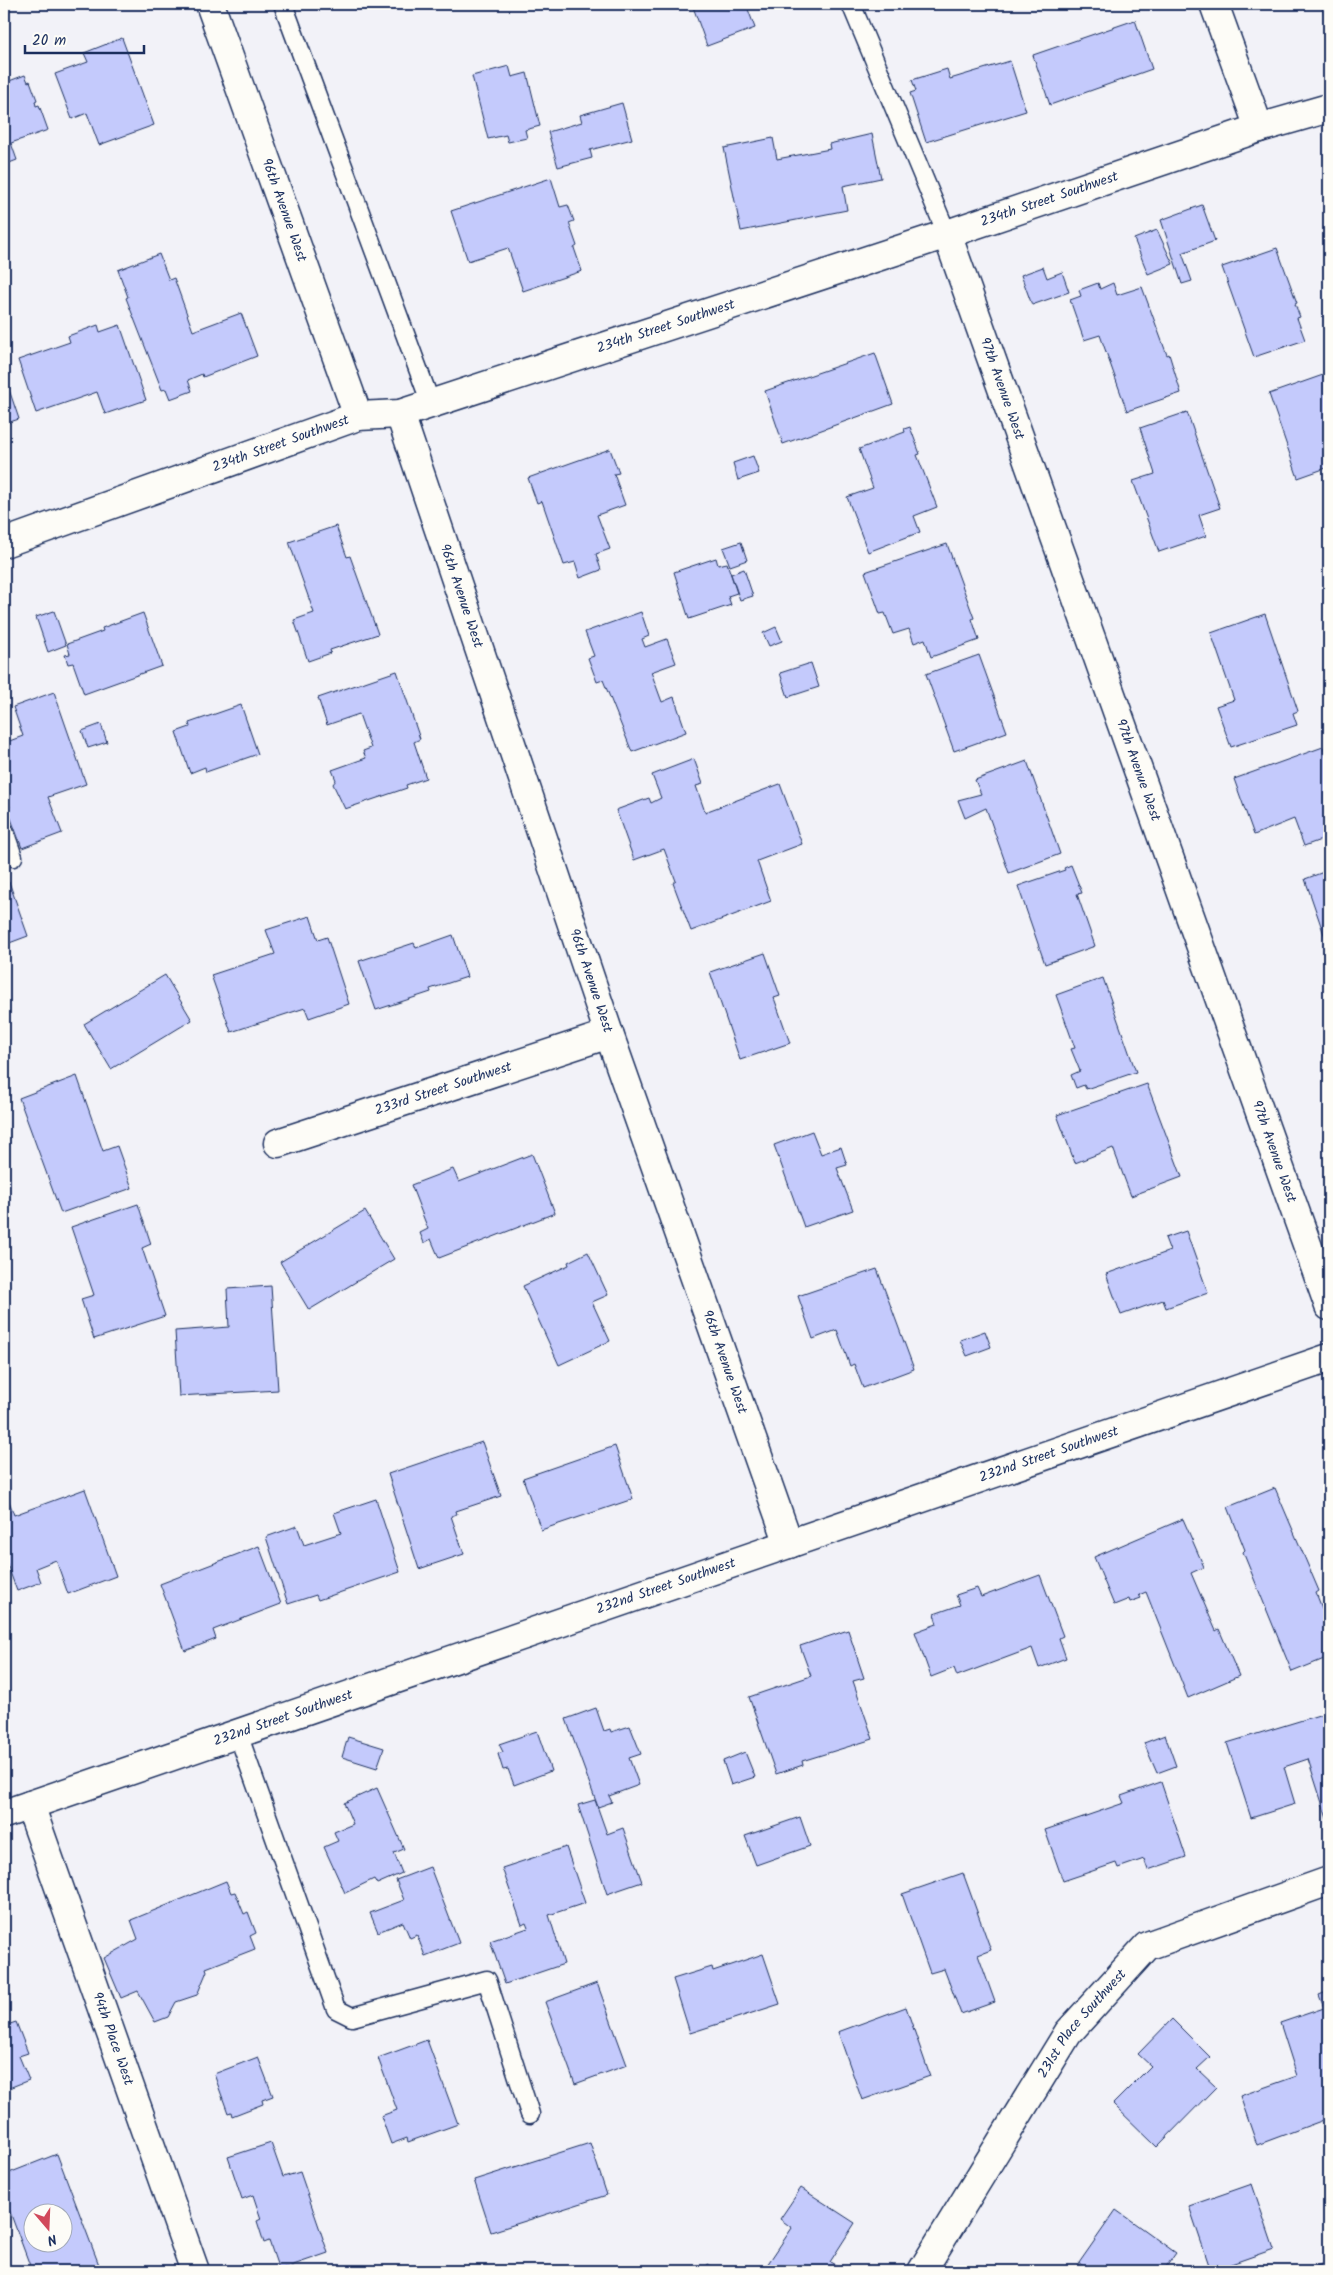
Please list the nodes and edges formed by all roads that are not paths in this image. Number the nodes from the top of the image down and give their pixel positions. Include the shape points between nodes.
1 (210, 4) edge
2 (283, 4) edge
3 (851, 4) edge
4 (1214, 4) edge
5 (1329, 108) edge
6 (1259, 128) junction
7 (947, 234) junction
8 (430, 404) junction
9 (400, 414) junction
10 (358, 416) junction
11 (4, 543) edge
12 (4, 831) edge
13 (13, 857) dead end
14 (609, 1034) junction
15 (278, 1144) dead end
16 (1329, 1306) edge
17 (1329, 1358) edge
18 (789, 1544) junction
19 (238, 1734) junction
20 (30, 1805) junction
21 (4, 1814) edge
22 (1329, 1882) edge
23 (530, 2114) dead end
24 (196, 2271) edge
25 (922, 2271) edge

1 - 10 street, 96th Avenue West
2 - 8 lane
3 - 7 lane
4 - 6 street
5 - 6 street, 234th Street Southwest
6 - 7 street, 234th Street Southwest
7 - 8 street, 234th Street Southwest
7 - 16 street, 97th Avenue West
8 - 9 street, 234th Street Southwest
9 - 10 street, 234th Street Southwest
9 - 14 street, 96th Avenue West
10 - 11 street, 234th Street Southwest
12 - 13 lane
14 - 15 street, 233rd Street Southwest
14 - 18 street, 96th Avenue West
17 - 18 street, 232nd Street Southwest
18 - 19 street, 232nd Street Southwest
19 - 20 street, 232nd Street Southwest
19 - 23 lane via 336,2009 352,2017 487,1980
20 - 21 street, 232nd Street Southwest
20 - 24 street, 94th Place West
22 - 25 street, 231st Place Southwest via 1147,1946 1068,2034

